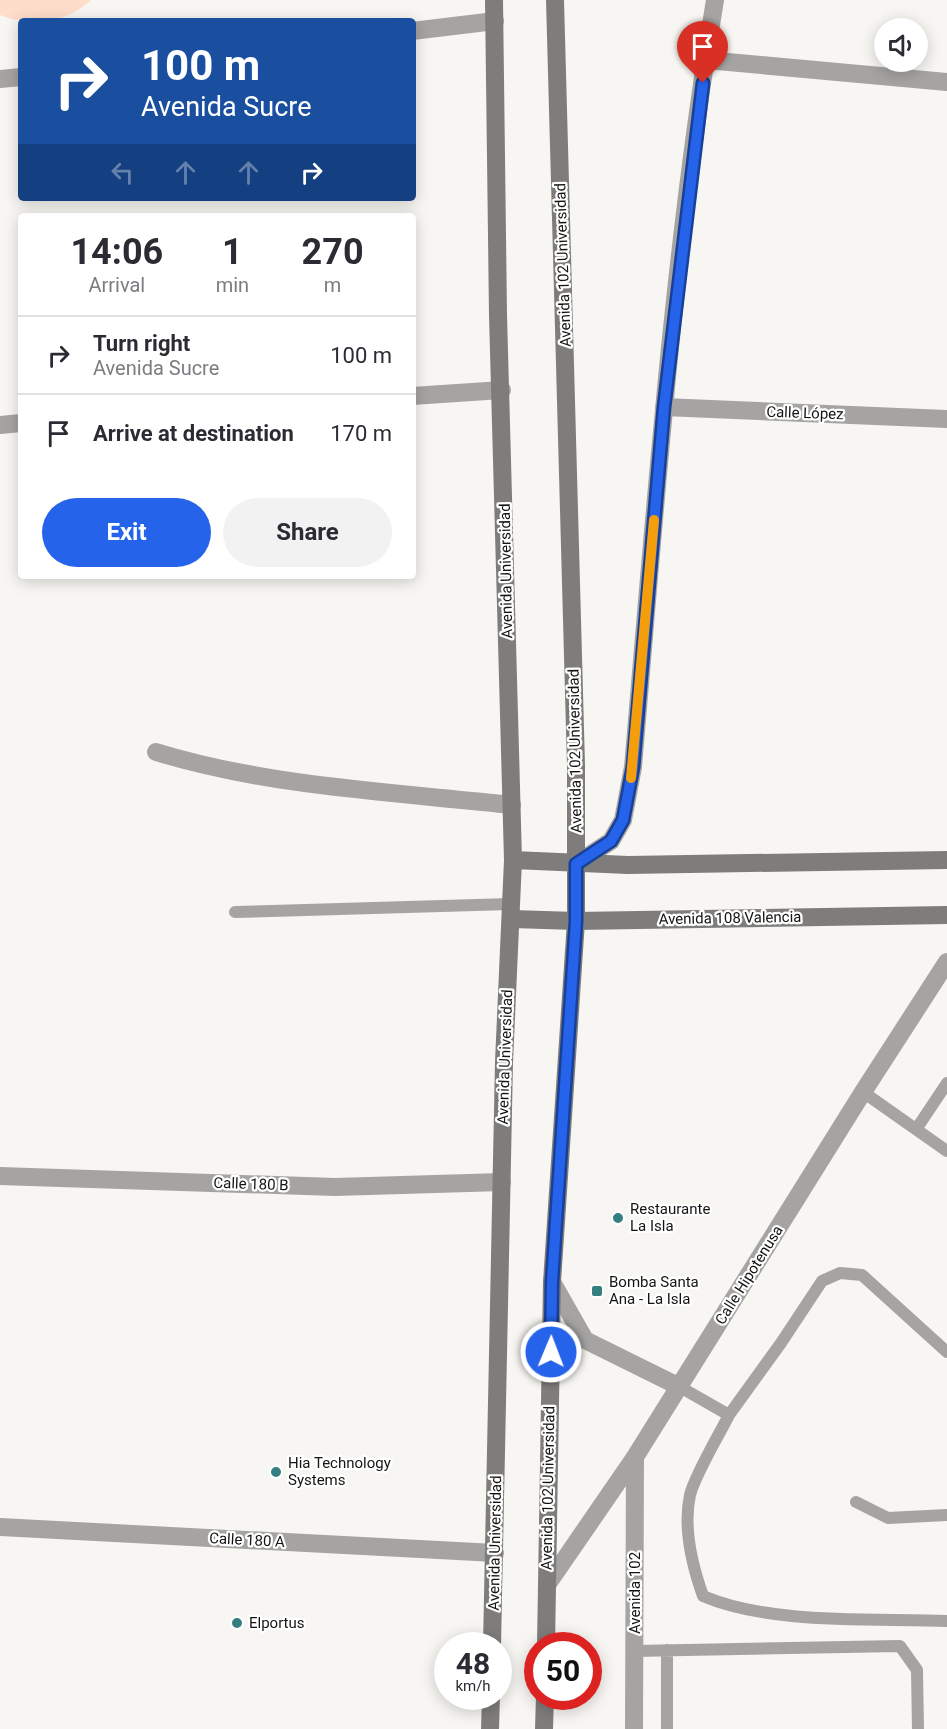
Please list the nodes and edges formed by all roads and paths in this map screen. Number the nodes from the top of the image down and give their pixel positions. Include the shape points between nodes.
1 (495, 0) edge
2 (555, 0) edge
3 (715, 0) edge
4 (495, 21) junction
5 (416, 31) edge
6 (705, 60) junction
7 (18, 77) edge
8 (0, 79) edge
9 (947, 82) edge
10 (502, 390) junction
11 (416, 396) edge
12 (664, 407) junction
13 (947, 418) edge
14 (18, 423) edge
15 (0, 425) edge
16 (156, 752) dead end
17 (512, 804) junction
18 (513, 860) junction
19 (947, 860) edge
20 (576, 864) junction
21 (234, 912) dead end
22 (512, 912) junction
23 (947, 915) edge
24 (576, 921) junction
25 (947, 962) edge
26 (947, 1083) edge
27 (862, 1092) junction
28 (917, 1128) junction
29 (947, 1151) edge
30 (0, 1176) edge
31 (502, 1182) junction
32 (552, 1282) junction
33 (947, 1352) edge
34 (680, 1387) junction
35 (729, 1415) junction
36 (635, 1457) junction
37 (856, 1502) dead end
38 (947, 1515) edge
39 (0, 1527) edge
40 (495, 1553) junction
41 (547, 1585) junction
42 (947, 1621) edge
43 (492, 1632) edge
44 (546, 1632) edge
45 (667, 1650) junction
46 (634, 1651) junction
47 (491, 1710) edge
48 (545, 1710) edge
49 (490, 1729) edge
50 (544, 1729) edge
51 (634, 1729) edge
52 (668, 1729) edge
53 (918, 1729) edge

1 - 4 main road
2 - 20 main road, Avenida 102 Universidad
3 - 6 street
4 - 5 street
4 - 10 main road
6 - 9 street
6 - 12 street
7 - 8 street
10 - 11 street
10 - 17 main road, Avenida Universidad
12 - 13 street, Calle López
12 - 20 street via 633,767 623,820 611,841
14 - 15 street
16 - 17 street via 210,769
17 - 18 main road, Avenida Universidad
18 - 20 main road
18 - 22 main road, Avenida Universidad
19 - 20 main road
20 - 24 main road, Avenida 102 Universidad
21 - 22 lane
22 - 24 main road, Avenida 108 Valencia
22 - 31 main road, Avenida Universidad
23 - 24 main road, Avenida 108 Valencia
24 - 32 main road, Avenida 102 Universidad
25 - 27 street, Calle Hipotenusa
26 - 28 lane
27 - 28 lane
27 - 34 street, Calle Hipotenusa
28 - 29 lane
30 - 31 street, Calle 180 B via 335,1187
31 - 40 main road, Avenida Universidad
32 - 34 street via 585,1340
32 - 41 main road, Avenida 102 Universidad
33 - 35 lane via 862,1275 840,1273 822,1281
34 - 35 lane
34 - 36 street, Calle Hipotenusa
35 - 42 lane via 690,1494 692,1558 703,1596 726,1606 770,1614
36 - 41 street, Calle Hipotenusa
36 - 46 street, Avenida 102
37 - 38 lane via 888,1518
39 - 40 street, Calle 180 A
40 - 43 main road, Avenida Universidad
41 - 44 main road, Avenida 102 Universidad
45 - 46 lane
45 - 52 lane
45 - 53 lane via 900,1646 917,1670
46 - 51 street, Avenida 102
47 - 49 main road
48 - 50 main road

